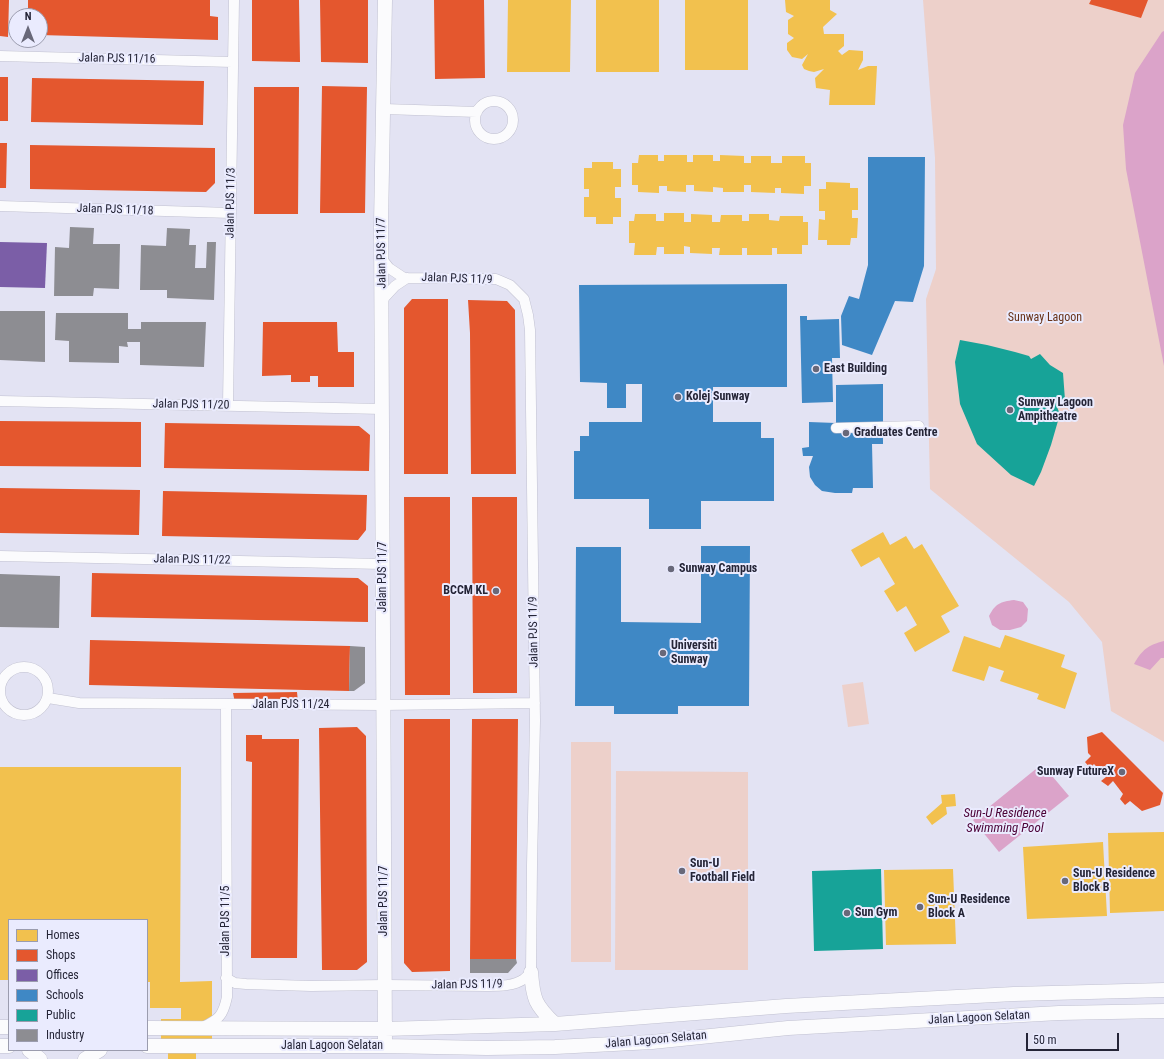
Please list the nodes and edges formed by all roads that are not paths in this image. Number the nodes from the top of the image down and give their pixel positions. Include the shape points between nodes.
1 (234, 0) edge
2 (385, 0) edge
3 (0, 56) edge
4 (233, 62) junction
5 (384, 109) junction
6 (477, 112) dead end
7 (0, 206) edge
8 (231, 213) junction
9 (382, 259) junction
10 (407, 278) junction
11 (382, 300) junction
12 (0, 401) edge
13 (228, 405) junction
14 (383, 409) junction
15 (919, 426) dead end
16 (836, 428) dead end
17 (0, 556) edge
18 (383, 564) junction
19 (0, 690) edge
20 (48, 698) junction
21 (226, 704) junction
22 (535, 704) junction
23 (383, 705) junction
24 (531, 972) junction
25 (226, 978) junction
26 (385, 985) junction
27 (1164, 990) edge
28 (786, 1006) junction
29 (1164, 1011) edge
30 (555, 1024) junction
31 (148, 1028) edge
32 (202, 1028) junction
33 (788, 1028) junction
34 (385, 1029) junction
35 (148, 1046) edge
36 (385, 1046) junction
37 (30, 1051) edge
38 (98, 1051) edge
39 (40, 1059) edge
40 (85, 1059) edge

1 - 4 street, Jalan PJS 11/3
2 - 5 main road, Jalan PJS 11/7
3 - 4 street, Jalan PJS 11/16
4 - 8 street, Jalan PJS 11/3
5 - 6 street
5 - 9 main road, Jalan PJS 11/7
7 - 8 street, Jalan PJS 11/18
8 - 13 street, Jalan PJS 11/3
9 - 10 street, Jalan PJS 11/9 via 389,268
9 - 11 main road, Jalan PJS 11/7
10 - 11 street
10 - 22 street, Jalan PJS 11/9 via 496,280 510,285 524,299 530,330
11 - 14 main road, Jalan PJS 11/7
12 - 13 street, Jalan PJS 11/20
13 - 14 street, Jalan PJS 11/20
14 - 18 main road, Jalan PJS 11/7
15 - 16 street
17 - 18 street, Jalan PJS 11/22
18 - 23 main road, Jalan PJS 11/7
19 - 20 street via 4,705 16,714 24,716 39,711
19 - 20 street via 2,682 13,670 29,668 36,670 47,682
20 - 21 street, Jalan PJS 11/24 via 79,703
21 - 23 street, Jalan PJS 11/24
21 - 25 street, Jalan PJS 11/5
22 - 23 street, Jalan PJS 11/24
22 - 24 street, Jalan PJS 11/9
23 - 26 main road, Jalan PJS 11/7
24 - 26 street, Jalan PJS 11/9 via 524,979 502,986
24 - 30 main road via 533,993 538,1005
25 - 26 street via 235,983 246,984
25 - 32 street, Jalan PJS 11/5 via 227,997 221,1015
26 - 34 main road, Jalan PJS 11/7
27 - 28 main road, Jalan Lagoon Selatan via 1014,994
28 - 30 main road, Jalan Lagoon Selatan
28 - 33 main road
29 - 33 main road, Jalan Lagoon Selatan
30 - 34 main road, Jalan Lagoon Selatan
31 - 32 main road, Jalan Lagoon Selatan
32 - 34 main road, Jalan Lagoon Selatan
33 - 36 main road, Jalan Lagoon Selatan via 652,1042 555,1047
34 - 36 main road, Jalan PJS 11/7
35 - 36 main road, Jalan Lagoon Selatan
37 - 39 main road
38 - 40 main road

